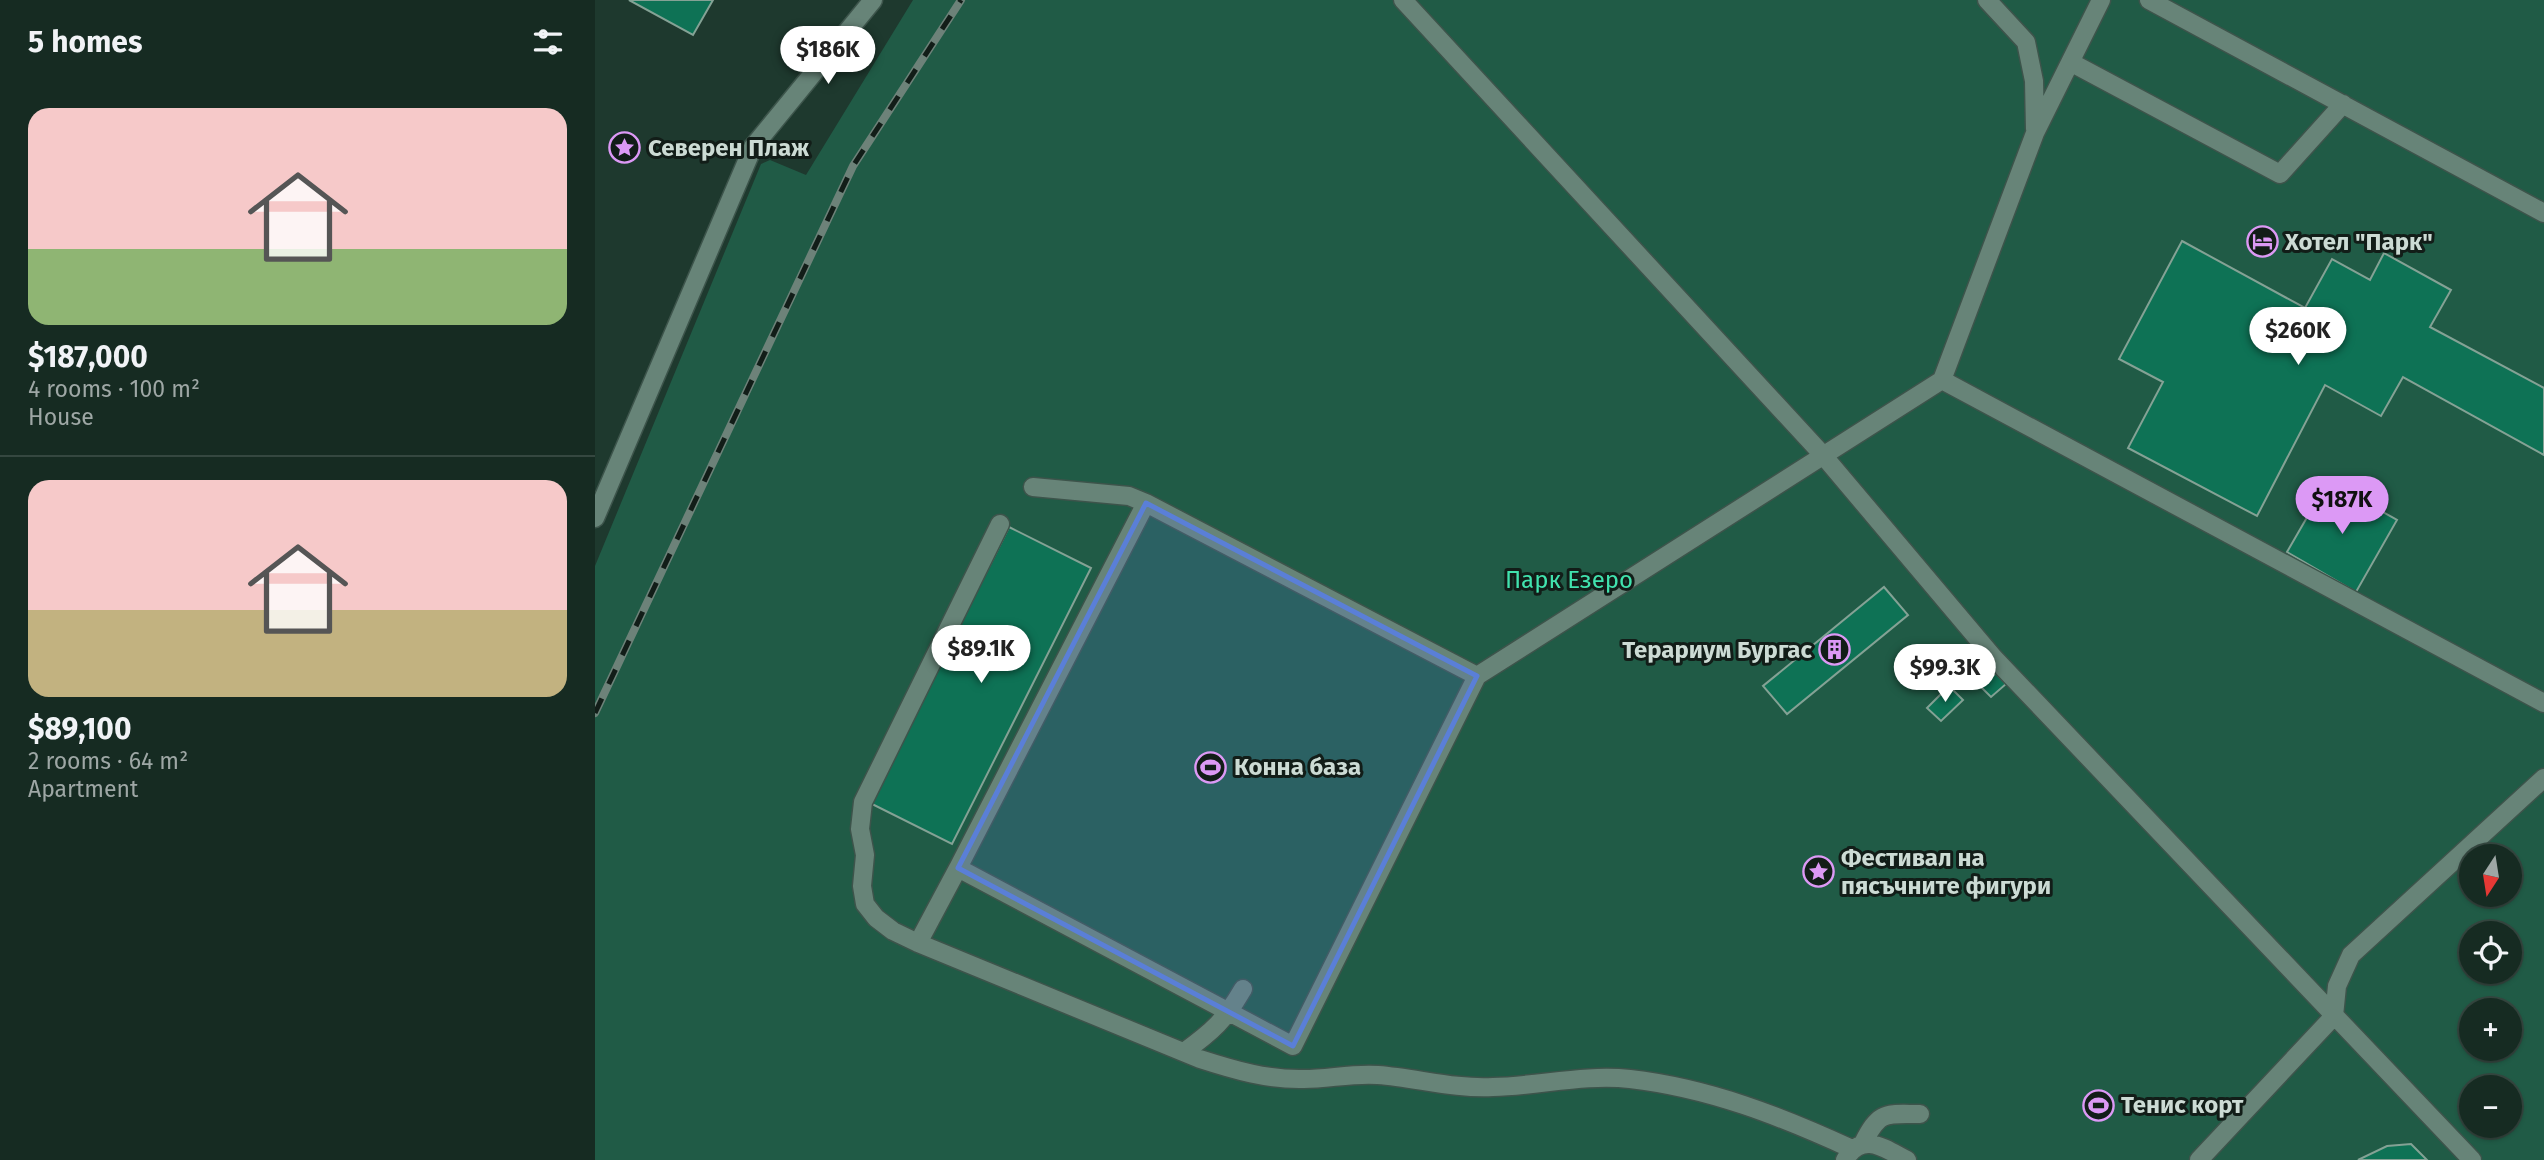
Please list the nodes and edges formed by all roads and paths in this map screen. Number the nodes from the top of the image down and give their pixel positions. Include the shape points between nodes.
1 (873, 0) edge
2 (1403, 0) edge
3 (1987, 0) edge
4 (2101, 0) edge
5 (2149, 0) edge
6 (2071, 63) junction
7 (2343, 104) junction
8 (2035, 133) junction
9 (2544, 213) edge
10 (1942, 380) junction
11 (1822, 454) junction
12 (1033, 487) dead end
13 (1146, 503) junction
14 (595, 518) edge
15 (1000, 524) dead end
16 (1477, 676) junction
17 (2544, 703) edge
18 (2544, 778) edge
19 (958, 868) junction
20 (918, 943) junction
21 (1243, 989) dead end
22 (1229, 1012) junction
23 (2334, 1016) junction
24 (1184, 1052) junction
25 (1920, 1114) dead end
26 (1853, 1151) edge
27 (1907, 1160) edge
28 (2199, 1160) edge
29 (2472, 1160) edge

1 - 14 street via 753,147
2 - 11 street
3 - 8 street via 2026,43 2034,81
4 - 6 street
5 - 7 street
6 - 7 street via 2280,174
6 - 8 street
7 - 9 street
8 - 10 street
10 - 11 street
10 - 17 street
11 - 16 street
11 - 23 street via 1994,658
12 - 13 street via 1129,496
13 - 16 street
13 - 19 street
15 - 20 street via 863,802 860,829 865,904 893,931
16 - 22 street via 1293,1046
18 - 23 street via 2351,955 2337,986
19 - 20 street
19 - 22 street
20 - 24 street
21 - 22 street
22 - 24 street via 1213,1031
23 - 28 street
23 - 29 street
24 - 26 street via 1231,1069 1305,1080 1377,1075 1457,1087 1494,1087 1567,1078 1629,1079 1698,1090 1750,1105
25 - 26 street via 1882,1116
26 - 27 street via 1879,1146

